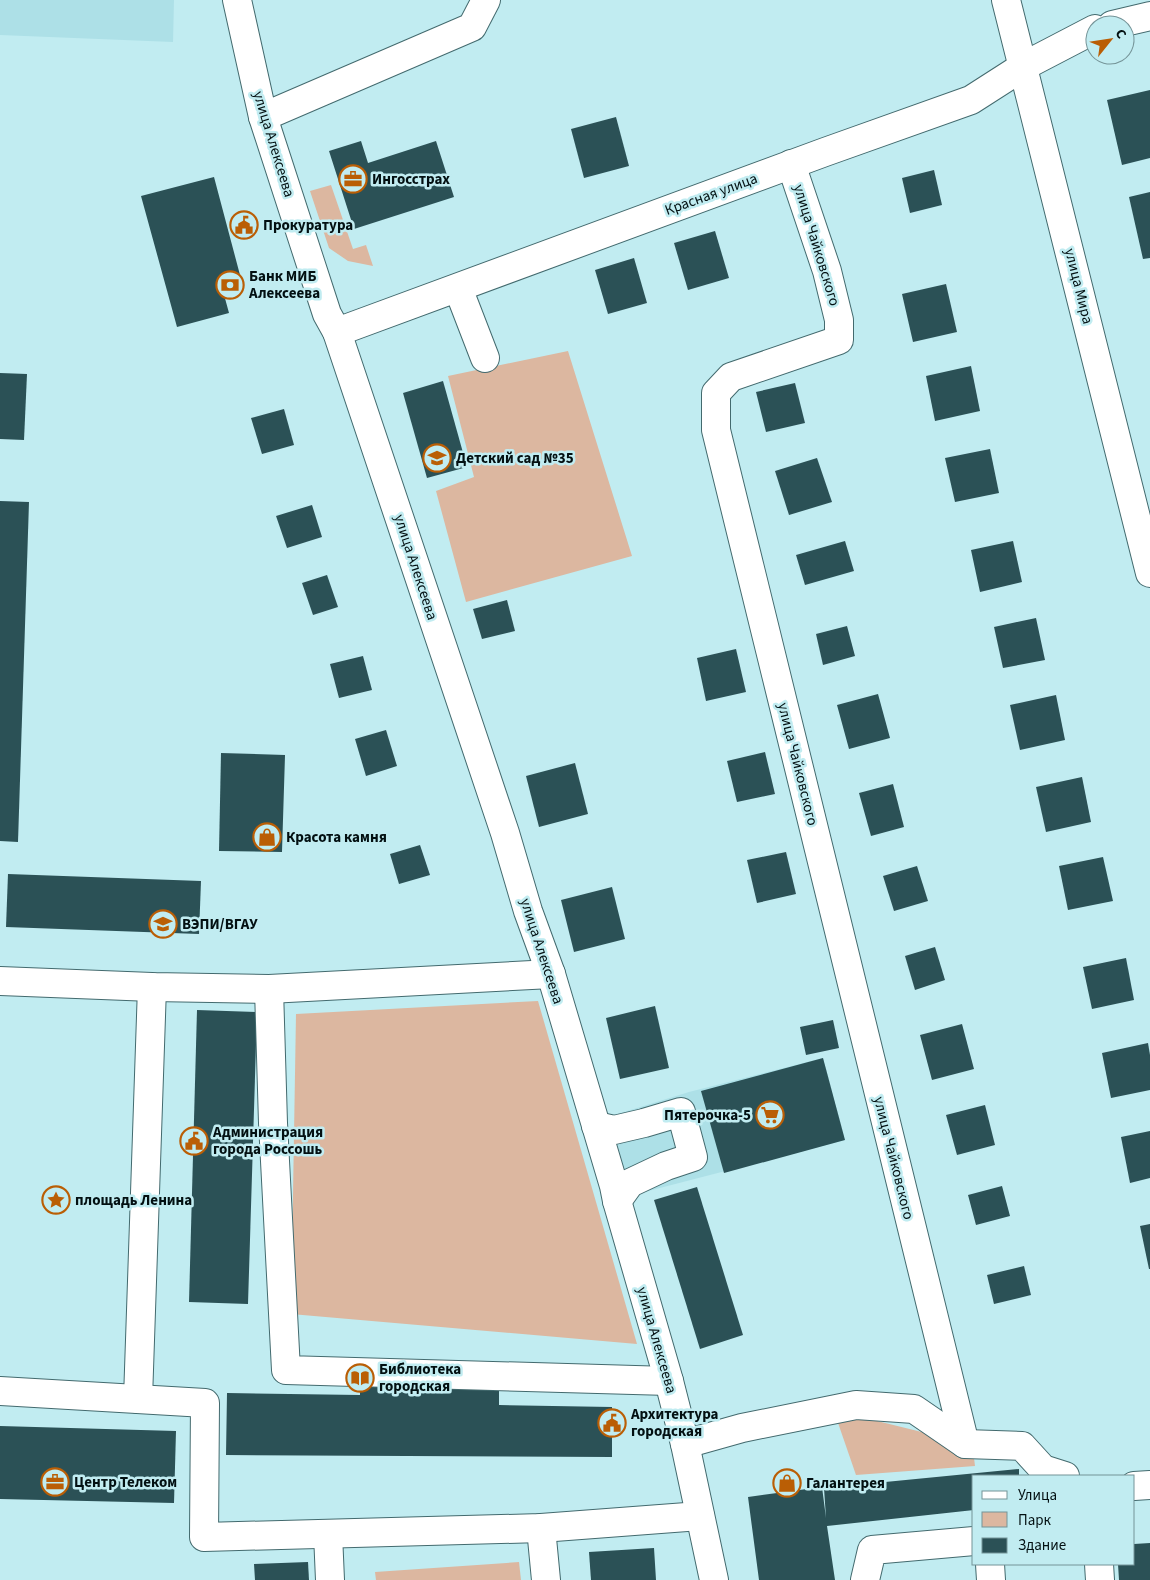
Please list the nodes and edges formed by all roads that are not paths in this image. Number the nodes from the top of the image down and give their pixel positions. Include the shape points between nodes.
1 (237, 0) edge
2 (486, 0) edge
3 (1006, 0) edge
4 (1150, 16) edge
5 (1135, 20) edge
6 (1085, 34) edge
7 (1024, 66) junction
8 (263, 117) junction
9 (792, 164) junction
10 (458, 288) junction
11 (332, 323) junction
12 (485, 358) dead end
13 (1150, 573) edge
14 (551, 974) junction
15 (0, 981) edge
16 (152, 987) junction
17 (268, 989) junction
18 (596, 1126) junction
19 (617, 1201) junction
20 (669, 1380) junction
21 (0, 1391) edge
22 (138, 1399) junction
23 (685, 1444) junction
24 (964, 1444) junction
25 (1062, 1475) edge
26 (1150, 1485) edge
27 (1135, 1486) edge
28 (700, 1516) junction
29 (541, 1528) junction
30 (328, 1534) junction
31 (972, 1540) edge
32 (990, 1565) edge
33 (1099, 1565) edge
34 (330, 1580) edge
35 (546, 1580) edge
36 (714, 1580) edge
37 (865, 1580) edge
38 (991, 1580) edge
39 (1100, 1580) edge

1 - 8 street, улица Алексеева
2 - 8 street via 472,27
3 - 7 street, улица Мира
4 - 5 street
6 - 7 street, Красная улица
7 - 9 street, Красная улица via 971,100
7 - 13 street, улица Мира
8 - 11 street, улица Алексеева
9 - 10 street, Красная улица
9 - 24 street, улица Чайковского via 827,271 839,320 839,340 731,377 716,393 716,430
10 - 11 street, Красная улица
10 - 12 street
11 - 14 street, улица Алексеева
14 - 17 street
14 - 18 street, улица Алексеева
15 - 16 street
16 - 17 street
16 - 22 street
17 - 20 street via 286,1370
18 - 19 street, улица Алексеева
18 - 19 street via 614,1130 681,1112 692,1157 630,1183
19 - 20 street, улица Алексеева
20 - 23 street, улица Алексеева
21 - 22 street
22 - 30 street via 205,1403 204,1537
23 - 24 street via 742,1428 856,1405 914,1409
23 - 28 street, улица Алексеева
24 - 25 street via 1022,1446 1042,1469
26 - 27 street
28 - 29 street
28 - 36 street, улица Алексеева
29 - 30 street
29 - 35 street
30 - 34 street
31 - 37 street via 872,1550
32 - 38 street
33 - 39 street

